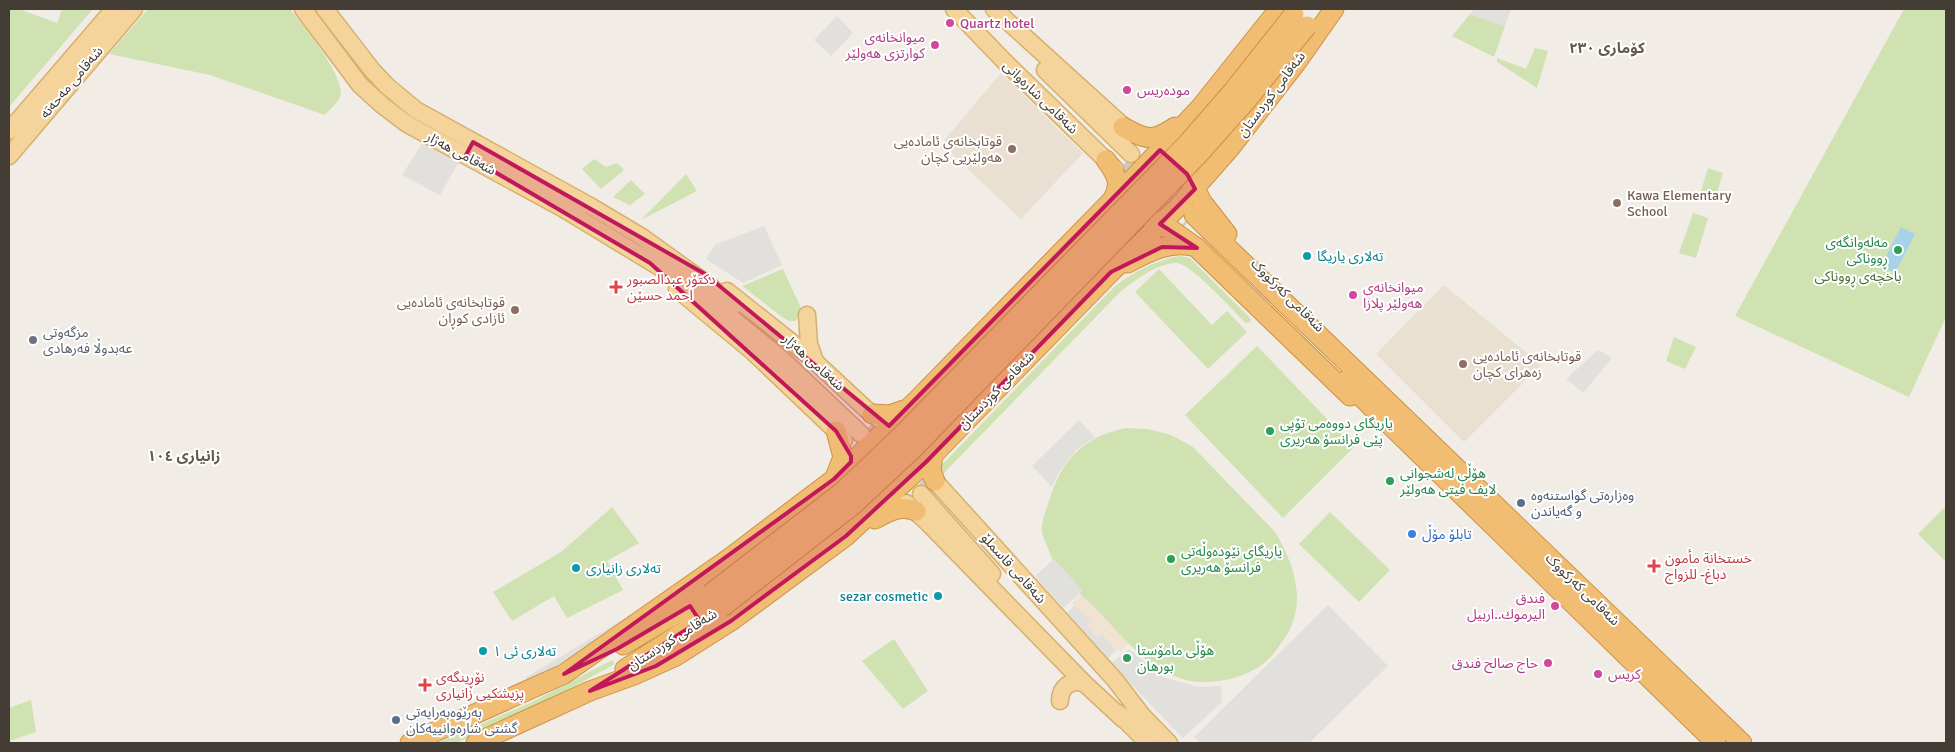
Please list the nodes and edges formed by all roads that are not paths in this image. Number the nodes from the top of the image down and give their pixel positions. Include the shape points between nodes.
1 (114, 9) edge
2 (134, 9) edge
3 (303, 9) edge
4 (325, 9) edge
5 (954, 9) edge
6 (960, 9) edge
7 (982, 9) edge
8 (994, 9) edge
9 (1319, 9) edge
10 (1334, 9) edge
11 (1295, 15) edge
12 (1200, 108) junction
13 (1123, 127) junction
14 (9, 131) edge
15 (1230, 148) junction
16 (470, 149) junction
17 (1160, 150) junction
18 (9, 156) edge
19 (1106, 160) joint
20 (1195, 188) junction
21 (1118, 194) junction
22 (1190, 219) tunnel mouth
23 (1160, 224) junction
24 (1226, 233) junction
25 (1197, 248) junction
26 (662, 251) junction
27 (650, 262) junction
28 (1111, 272) junction
29 (782, 334) junction
30 (816, 362) junction
31 (909, 407) junction
32 (867, 425) junction
33 (889, 426) junction
34 (836, 431) junction
35 (1417, 441) junction
36 (930, 458) junction
37 (851, 462) junction
38 (834, 479) junction
39 (925, 493) junction
40 (886, 500) junction
41 (846, 536) junction
42 (715, 601) junction
43 (564, 674) junction
44 (1084, 683) junction
45 (590, 691) junction
46 (1060, 701) dead end
47 (1124, 720) junction
48 (410, 743) edge
49 (476, 743) edge
50 (1148, 743) edge
51 (1169, 743) edge
52 (1716, 743) edge
53 (1742, 743) edge

1 - 14 main road, شەقامی مەحەتە
2 - 18 main road, شەقامی مەحەتە
3 - 16 main road, شەقامی هەژار via 360,85 382,105 407,124
4 - 16 main road, شەقامی هەژار via 387,86
5 - 19 main road, شەقامی شارەوانی
6 - 7 main road, شەقامی شارەوانی via 1128,158
8 - 13 main road
9 - 11 highway, شەقامی کوردستان
10 - 15 highway, شەقامی کوردستان
11 - 12 highway, شەقامی کوردستان
11 - 42 highway, شەقامی کوردستان, bridge via 1187,144 902,436
12 - 13 highway via 1157,138 1141,137
12 - 17 highway, شەقامی کوردستان
13 - 17 main road via 1145,144
15 - 20 highway, شەقامی کوردستان
15 - 24 highway via 1214,173 1207,192 1211,207
16 - 26 main road, شەقامی هەژار via 590,206
16 - 27 main road, شەقامی هەژار
17 - 20 highway, شەقامی کەرکووک via 1187,174
17 - 21 highway, شەقامی کوردستان
19 - 21 highway via 1118,179
20 - 23 highway, شەقامی کوردستان
20 - 24 highway, شەقامی کەرکووک
21 - 23 highway, شەقامی کەرکووک via 1128,199 1137,211
21 - 31 highway, شەقامی کوردستان
22 - 35 highway, شەقامی کەرکووک
23 - 25 highway, شەقامی کەرکووک
23 - 28 highway, شەقامی کوردستان
24 - 35 highway, شەقامی کەرکووک via 1380,384
25 - 28 highway via 1182,244 1162,247
25 - 35 highway, شەقامی کەرکووک via 1362,408
26 - 29 main road, شەقامی هەژار via 705,274
26 - 32 main road, شەقامی هەژار via 710,286
27 - 32 main road, شەقامی هەژار via 716,305
27 - 34 main road, شەقامی هەژار via 670,284 752,351
28 - 36 highway, شەقامی کوردستان
29 - 30 main road, شەقامی هەژار
29 - 30 main road via 790,336 797,332 807,315 809,344
30 - 32 main road, شەقامی هەژار
31 - 32 highway
31 - 33 highway, شەقامی کوردستان
32 - 33 main road, شەقامی هەژار
33 - 36 main road via 900,429
33 - 37 highway, شەقامی کوردستان
34 - 37 main road, شەقامی هەژار via 848,448
34 - 38 highway via 843,457
35 - 52 highway, شەقامی کەرکووک
35 - 53 highway, شەقامی کەرکووک
36 - 39 highway via 931,470
36 - 40 highway, شەقامی کوردستان
37 - 38 highway, شەقامی کوردستان
37 - 40 main road, شەقامی قاسملۆ via 862,482
38 - 43 highway, شەقامی کوردستان via 731,557
39 - 40 main road, شەقامی قاسملۆ via 904,502
39 - 41 highway via 903,508 895,508
39 - 44 main road, شەقامی قاسملۆ
39 - 47 main road, شەقامی قاسملۆ
39 - 51 main road, شەقامی قاسملۆ via 1115,680 1140,714
40 - 41 highway, شەقامی کوردستان
41 - 45 highway, شەقامی کوردستان via 731,621 676,656
42 - 43 highway, شەقامی کوردستان
42 - 45 highway, شەقامی کوردستان
43 - 48 highway, شەقامی کوردستان
44 - 46 main road via 1069,683 1062,691
44 - 47 main road, شەقامی قاسملۆ
45 - 49 highway, شەقامی کوردستان
47 - 50 main road, شەقامی قاسملۆ

